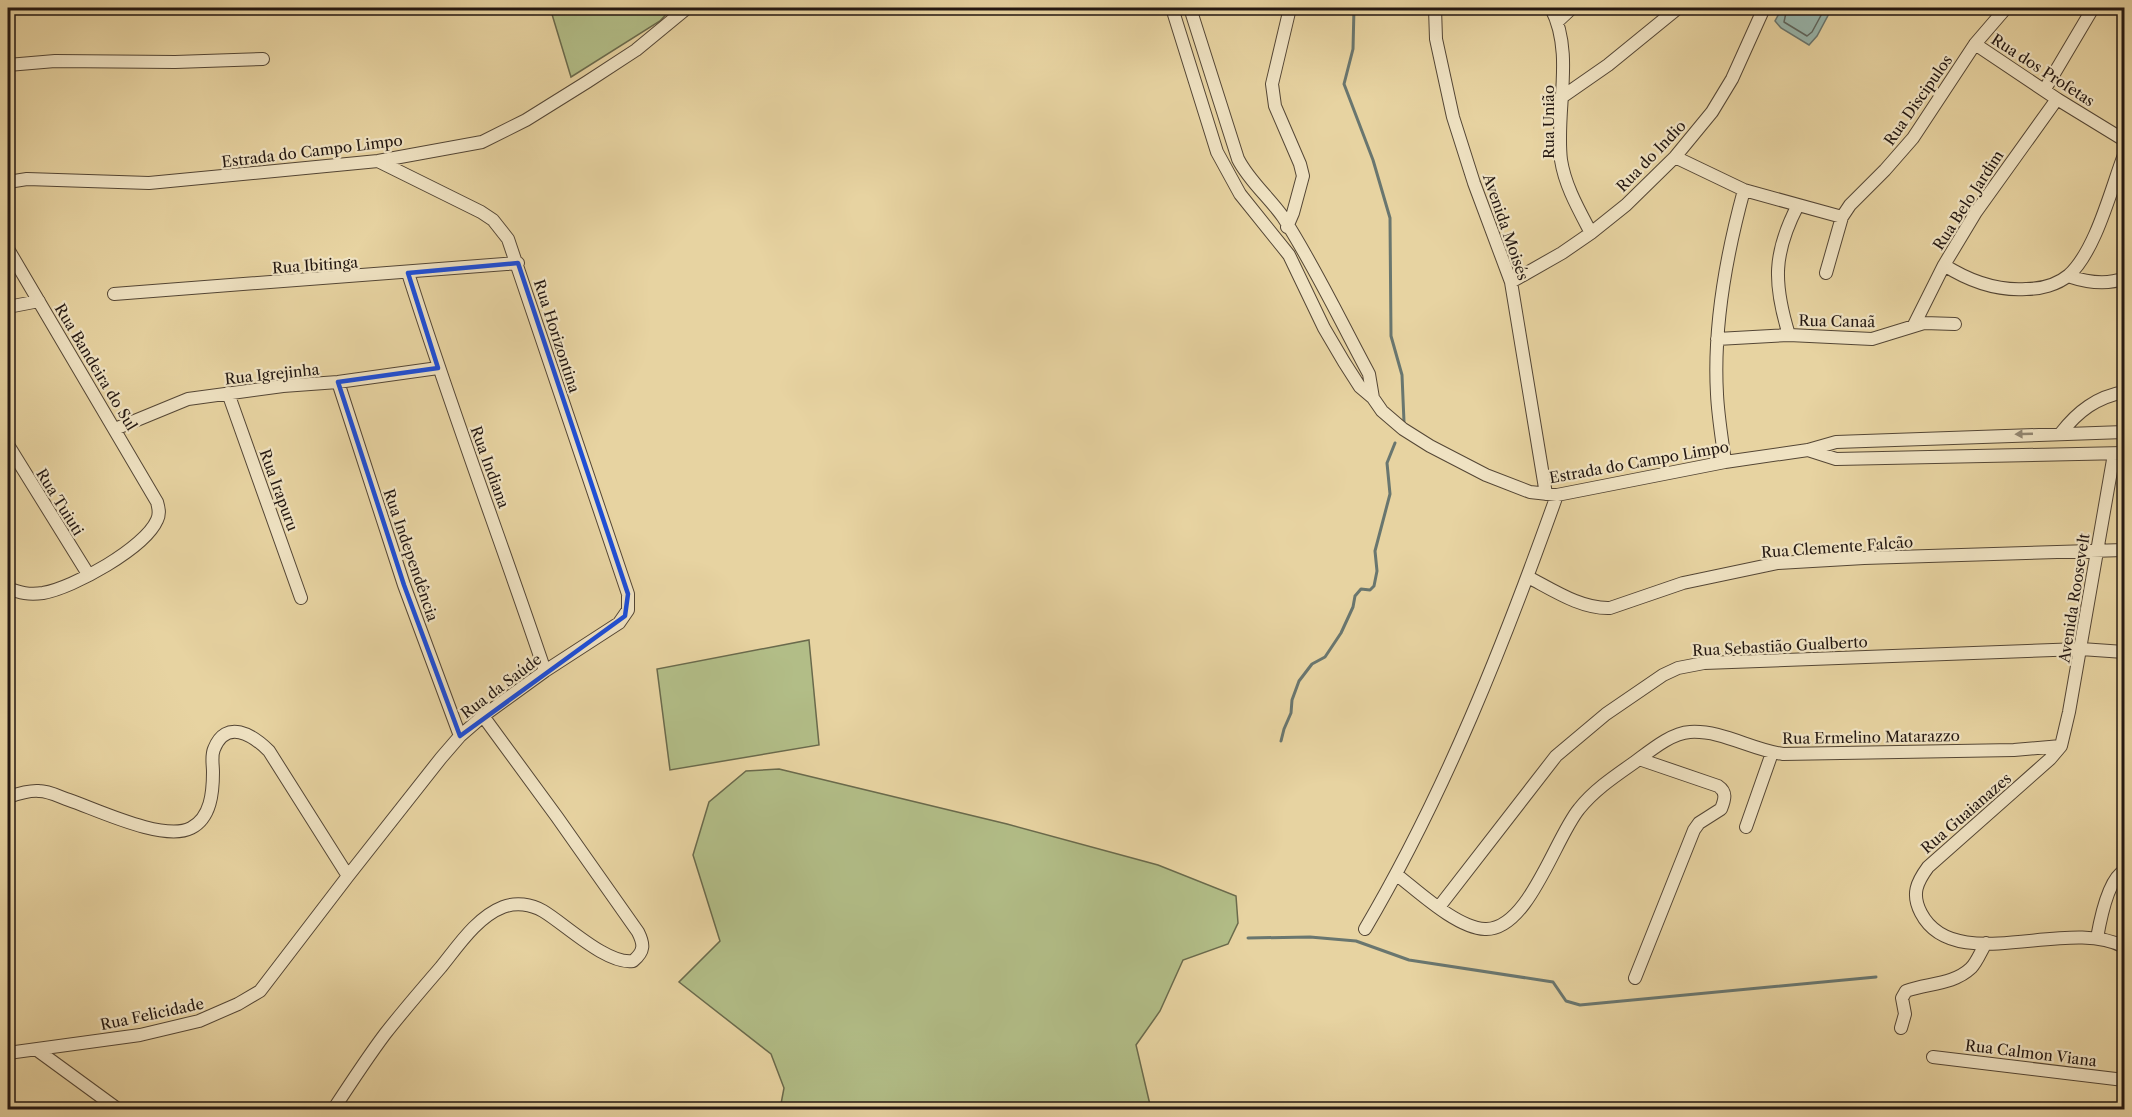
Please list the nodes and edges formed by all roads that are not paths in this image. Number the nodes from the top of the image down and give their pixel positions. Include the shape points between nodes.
1 (687, 8) edge
2 (1172, 8) edge
3 (1190, 8) edge
4 (1290, 8) edge
5 (1436, 8) edge
6 (1551, 8) edge
7 (1572, 8) edge
8 (1678, 8) edge
9 (1764, 8) edge
10 (2006, 8) edge
11 (2093, 8) edge
12 (1557, 22) junction
13 (1976, 44) junction
14 (263, 59) dead end
15 (8, 65) edge
16 (2045, 89) junction
17 (1562, 97) junction
18 (2057, 99) junction
19 (2124, 140) edge
20 (2124, 154) edge
21 (1675, 157) junction
22 (378, 161) junction
23 (8, 182) edge
24 (1744, 190) junction
25 (1798, 205) junction
26 (1842, 217) junction
27 (1287, 227) junction
28 (1591, 233) junction
29 (8, 250) edge
30 (518, 263) junction
31 (1944, 265) junction
32 (408, 273) junction
33 (1826, 273) dead end
34 (2068, 276) junction
35 (2124, 278) edge
36 (1511, 282) junction
37 (114, 294) dead end
38 (39, 300) junction
39 (8, 307) edge
40 (1955, 324) dead end
41 (1914, 325) junction
42 (1789, 335) junction
43 (1717, 339) junction
44 (438, 368) junction
45 (338, 382) junction
46 (2124, 392) edge
47 (228, 393) junction
48 (1373, 398) junction
49 (115, 429) junction
50 (2124, 432) edge
51 (2061, 433) junction
52 (8, 445) edge
53 (1808, 450) junction
54 (2119, 454) edge
55 (1725, 462) junction
56 (1551, 494) junction
57 (2124, 550) edge
58 (2096, 551) junction
59 (88, 574) junction
60 (1528, 577) junction
61 (8, 588) edge
62 (626, 588) joint
63 (302, 598) dead end
64 (2081, 649) junction
65 (2124, 652) edge
66 (545, 671) junction
67 (483, 716) junction
68 (460, 736) junction
69 (2061, 746) junction
70 (1772, 753) junction
71 (1640, 759) junction
72 (8, 797) edge
73 (1746, 827) dead end
74 (2124, 871) edge
75 (1397, 874) junction
76 (348, 876) junction
77 (1439, 907) junction
78 (1365, 929) dead end
79 (2097, 938) junction
80 (1986, 944) junction
81 (2124, 947) edge
82 (1635, 978) dead end
83 (1901, 1028) dead end
84 (36, 1050) junction
85 (8, 1053) edge
86 (1933, 1057) dead end
87 (2124, 1080) edge
88 (119, 1110) edge
89 (333, 1110) edge

1 - 22 street, Estrada do Campo Limpo via 636,50 503,133 482,142
2 - 48 street, Estrada do Campo Limpo via 1225,169 1289,255 1324,328 1360,387
3 - 27 street via 1238,159
4 - 27 street via 1272,84 1275,106 1303,176
5 - 36 street, Avenida Moisés via 1436,39 1453,117
6 - 12 street, Rua União
7 - 12 street
8 - 17 street
9 - 21 street, Rua do Indio via 1732,79 1712,112
10 - 13 street, Rua Discipulos
11 - 16 street
12 - 17 street, Rua União
13 - 16 street, Rua dos Profetas
13 - 26 street, Rua Discipulos via 1913,138
14 - 15 street
16 - 18 street, Rua dos Profetas
17 - 28 street, Rua União via 1561,160
18 - 19 street, Rua dos Profetas
18 - 31 street, Rua Belo Jardim via 2000,175
20 - 34 street via 2094,234
21 - 24 street
21 - 28 street, Rua do Indio
22 - 23 street, Estrada do Campo Limpo via 149,183 27,179
22 - 30 street, Rua Horizontina via 493,220 508,239
24 - 25 street
24 - 43 street via 1728,251
25 - 26 street
25 - 42 street via 1781,243 1778,262 1779,296
26 - 33 street, Rua Discipulos
27 - 48 street via 1370,374
28 - 36 street, Rua do Indio
29 - 38 street, Rua Bandeira do Sul
30 - 32 street, Rua Ibitinga
30 - 62 street, Rua Horizontina
31 - 34 street via 1975,282 2012,290 2036,289
31 - 41 street, Rua Belo Jardim
32 - 37 street, Rua Ibitinga
32 - 44 street, Rua Indiana
34 - 35 street via 2094,283
36 - 56 street, Avenida Moisés
38 - 39 street
38 - 49 street, Rua Bandeira do Sul
40 - 41 street, Rua Canaã
41 - 42 street, Rua Canaã via 1872,339
42 - 43 street, Rua Canaã
43 - 55 street via 1717,395
44 - 45 street, Rua Igrejinha
44 - 66 street, Rua Indiana
45 - 47 street, Rua Igrejinha
45 - 68 street, Rua Independência via 404,585
46 - 51 street via 2093,403
47 - 49 street, Rua Igrejinha via 188,399
47 - 63 street, Rua Irapuru
48 - 56 street, Estrada do Campo Limpo via 1403,429 1430,446 1514,487
49 - 59 street, Rua Bandeira do Sul via 160,511 148,534 136,545
50 - 51 street, Estrada do Campo Limpo
51 -> 53 street, Estrada do Campo Limpo via 1836,442
52 - 59 street, Rua Tuiuti
53 - 54 street, Estrada do Campo Limpo via 1836,459
53 - 55 street, Estrada do Campo Limpo
54 - 58 street, Avenida Roosevelt
55 - 56 street, Estrada do Campo Limpo
56 - 60 street
57 - 58 street, Rua Clemente Falcão
58 - 60 street, Rua Clemente Falcão via 1778,563 1683,583 1598,609
58 - 64 street, Avenida Roosevelt
59 - 61 street via 44,593 22,594
60 - 75 street via 1443,782
62 - 66 street, Rua da Saúde via 628,610 619,623
64 - 65 street, Rua Sebastião Gualberto
64 - 69 street, Avenida Roosevelt
64 - 77 street, Rua Sebastião Gualberto via 1704,663 1678,668 1637,691 1556,756
66 - 67 street, Rua da Saúde
67 - 68 street, Rua da Saúde
67 - 89 street via 638,932 644,945 642,951 633,961 619,960 531,905 504,906 464,939 385,1034
68 - 76 street, Rua da Saúde
69 - 70 street, Rua Ermelino Matarazzo
69 - 80 street, Rua Guaianazes via 1918,879 1915,899 1924,920 1934,930 1944,937
70 - 71 street, Rua Ermelino Matarazzo via 1733,739 1689,732 1670,739
70 - 73 street
71 - 77 street, Rua Ermelino Matarazzo via 1603,785 1577,810 1526,902 1508,923 1498,929 1483,930
71 - 82 street via 1718,786 1725,795 1721,808 1694,830
72 - 76 street via 39,791 147,828 183,832 200,822 211,803 214,748 229,733 237,732 256,739 268,751
74 - 79 street via 2110,891
75 - 77 street, Rua Ermelino Matarazzo
75 - 78 street
76 - 84 street, Rua Felicidade via 260,991 238,1004 199,1021 140,1035
79 - 80 street, Rua Guaianazes
79 - 81 street, Rua Guaianazes
80 - 83 street via 1972,968 1963,974 1906,991 1902,998 1905,1014
84 - 85 street, Rua Felicidade
84 - 88 street
86 - 87 street, Rua Calmon Viana

